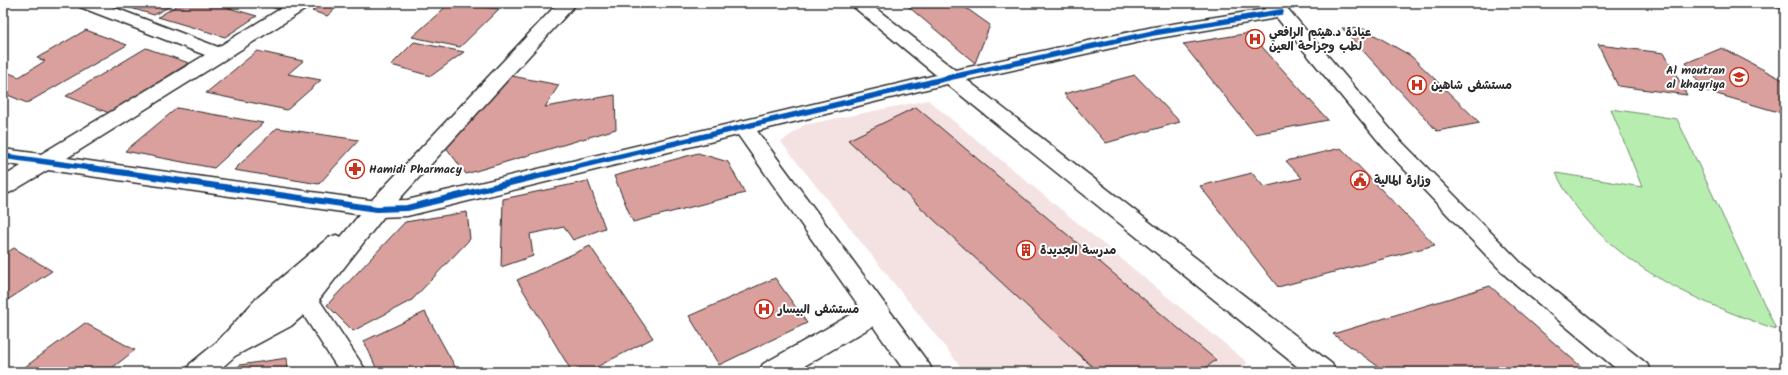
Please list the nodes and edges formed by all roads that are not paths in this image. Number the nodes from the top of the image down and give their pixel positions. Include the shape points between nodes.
1 (86, 3) edge
2 (303, 3) edge
3 (568, 3) edge
4 (858, 3) edge
5 (1275, 8) edge
6 (219, 54) junction
7 (952, 77) junction
8 (743, 127) junction
9 (3, 156) edge
10 (44, 161) junction
11 (3, 187) edge
12 (377, 209) junction
13 (305, 299) junction
14 (876, 312) junction
15 (226, 349) junction
16 (1310, 369) edge
17 (199, 372) edge
18 (354, 372) edge
19 (772, 372) edge
20 (920, 372) edge
21 (1638, 372) edge

1 - 6 street
2 - 6 street
3 - 12 street
4 - 7 street
5 - 7 street
5 - 21 street via 1390,143 1514,270
6 - 10 street
7 - 8 street
7 - 16 street
8 - 12 street via 408,208
8 - 14 street
9 - 10 street
10 - 11 street
10 - 12 street
12 - 13 street
12 - 15 street via 265,306
13 - 15 street via 282,319
13 - 18 street
14 - 19 street
14 - 20 street
15 - 17 street

